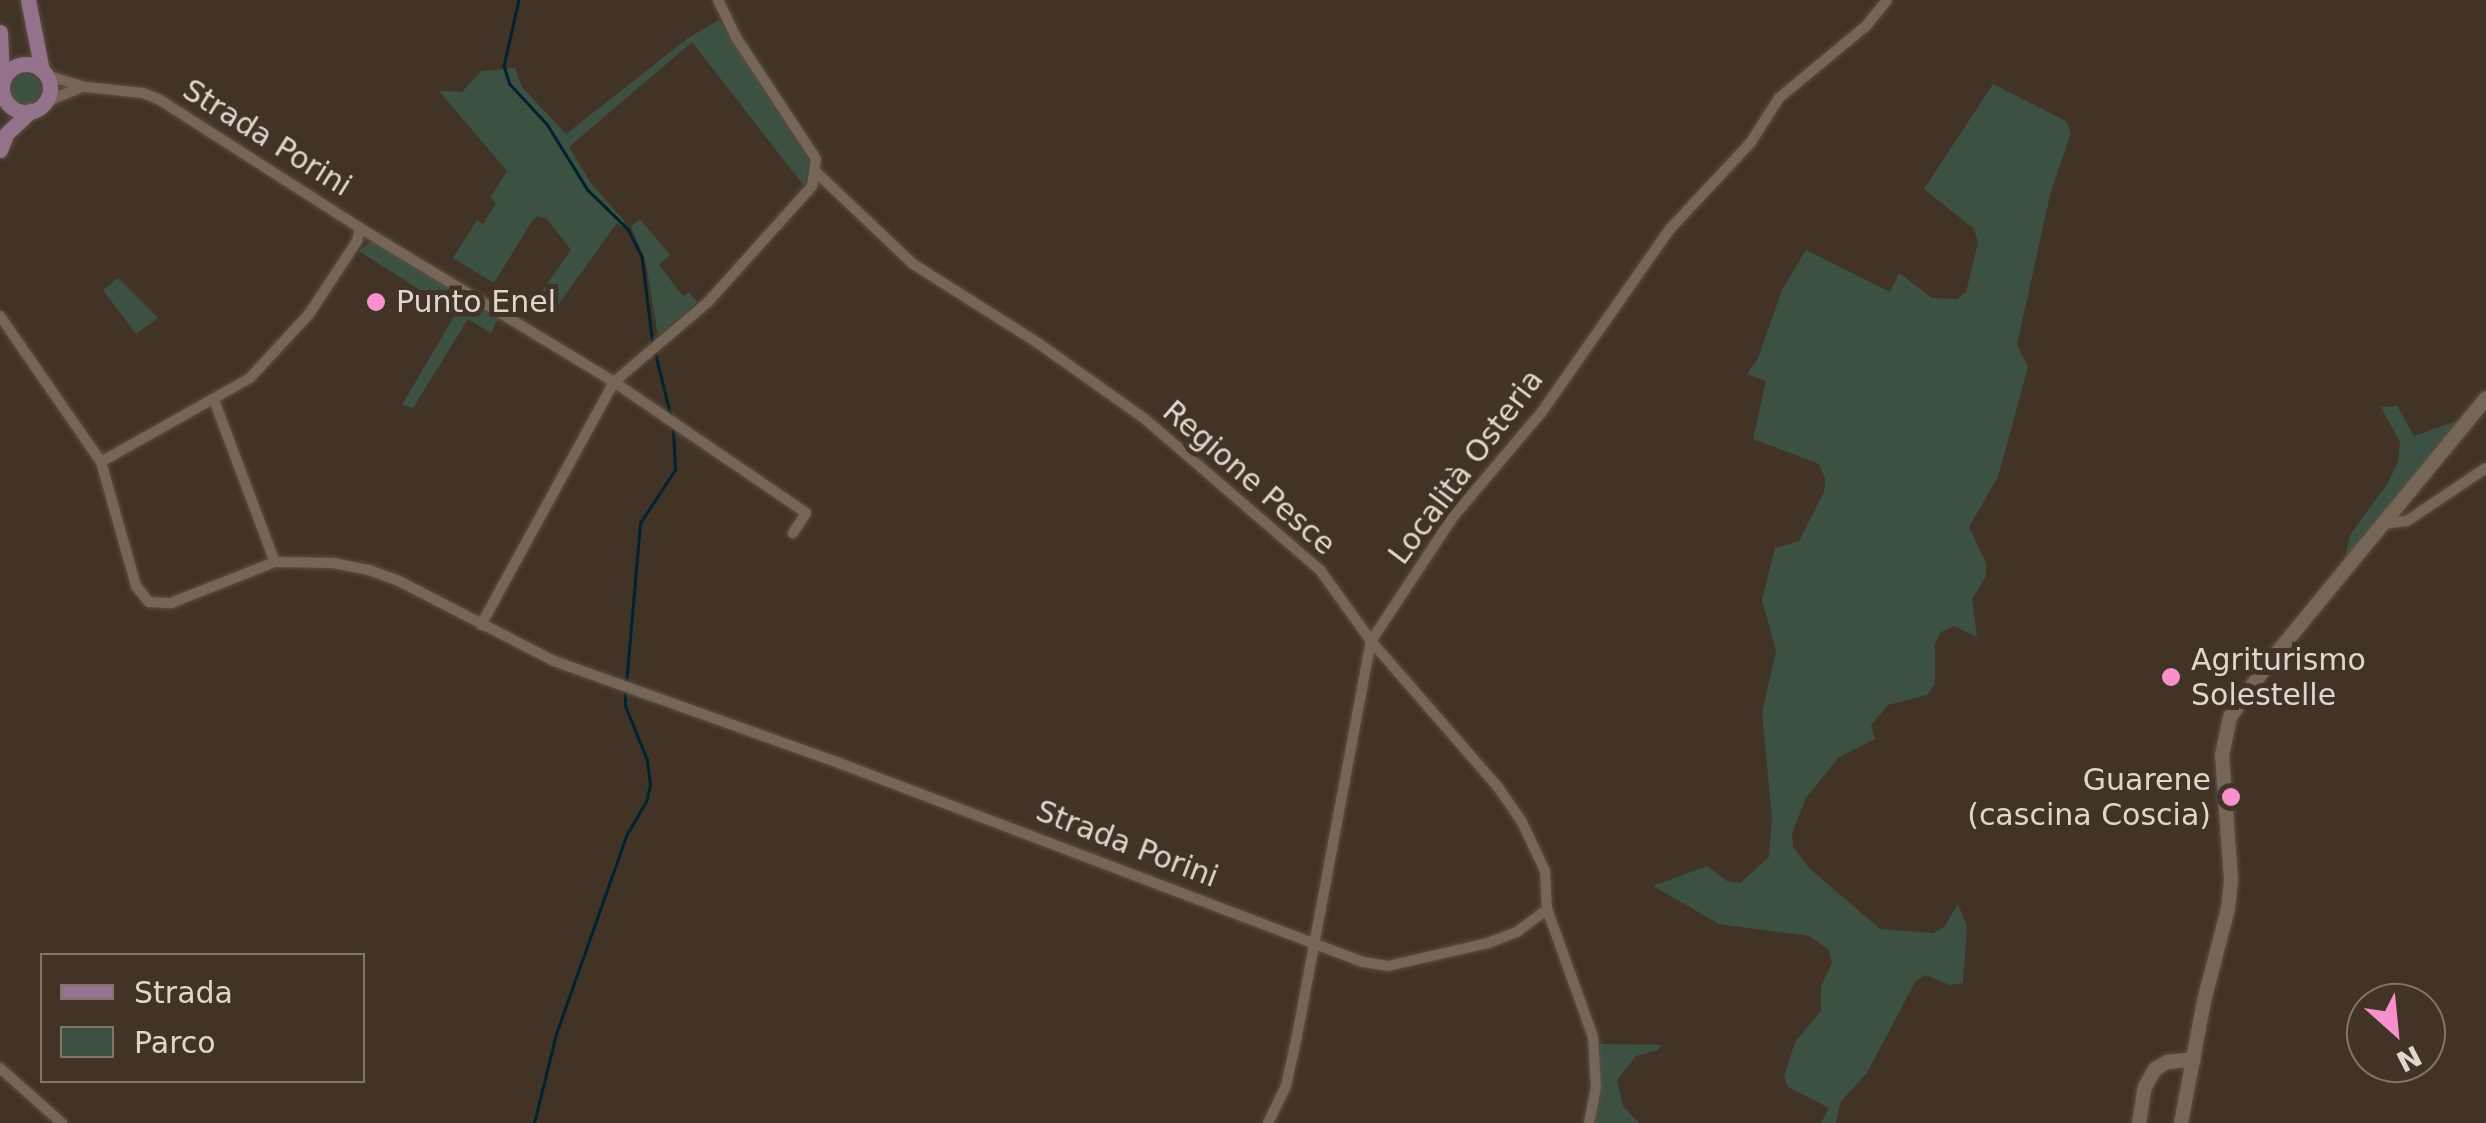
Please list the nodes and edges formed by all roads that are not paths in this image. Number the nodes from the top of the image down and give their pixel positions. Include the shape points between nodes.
1 (28, 0) edge
2 (718, 0) edge
3 (1887, 0) edge
4 (0, 32) edge
5 (44, 73) junction
6 (86, 88) junction
7 (1, 93) edge
8 (38, 106) junction
9 (0, 150) edge
10 (816, 172) junction
11 (360, 228) junction
12 (0, 316) edge
13 (614, 382) junction
14 (2486, 398) edge
15 (214, 400) junction
16 (100, 462) junction
17 (2486, 468) edge
18 (2382, 524) junction
19 (792, 532) dead end
20 (275, 562) junction
21 (481, 624) junction
22 (1371, 641) junction
23 (1547, 909) junction
24 (1314, 941) junction
25 (2194, 1059) junction
26 (0, 1068) edge
27 (62, 1123) edge
28 (1268, 1123) edge
29 (1589, 1123) edge
30 (2139, 1123) edge
31 (2181, 1123) edge

1 - 5 main road
2 - 10 street via 816,159
3 - 22 street, Località Osteria via 1866,26 1779,98 1751,142 1670,229 1542,413 1453,517
4 - 7 main road
5 - 6 street, Strada Porini
5 - 7 main road via 23,64 10,70
5 - 8 main road via 50,88
6 - 8 street, Strada Porini via 58,93
6 - 11 street, Strada Porini via 160,100
7 - 8 main road via 16,109
8 - 9 main road via 7,133
10 - 13 street via 812,186 708,302
10 - 22 street, Regione Pesce via 913,264 1054,355 1187,453 1320,570
11 - 13 street, Strada Porini
11 - 15 street, Strada Porini via 309,314 250,378
12 - 16 street, Strada Porini
13 - 19 street, Strada Porini via 806,512
13 - 21 street
14 - 18 main road
15 - 16 street, Strada Porini
15 - 20 street
16 - 20 street, Strada Porini via 136,586 150,602 171,603
17 - 18 street via 2407,521
18 - 25 main road via 2230,717 2222,756 2230,894
20 - 21 street, Strada Porini via 369,570
21 - 24 street, Strada Porini via 554,661
22 - 23 street, Regione Pesce via 1522,822 1545,871
22 - 24 street, Località Osteria
23 - 24 street, Strada Porini via 1503,938 1388,966
23 - 29 street via 1593,1037 1596,1087
24 - 28 street, Località Osteria via 1286,1086
25 - 30 main road via 2155,1069
25 - 31 main road
26 - 27 street

